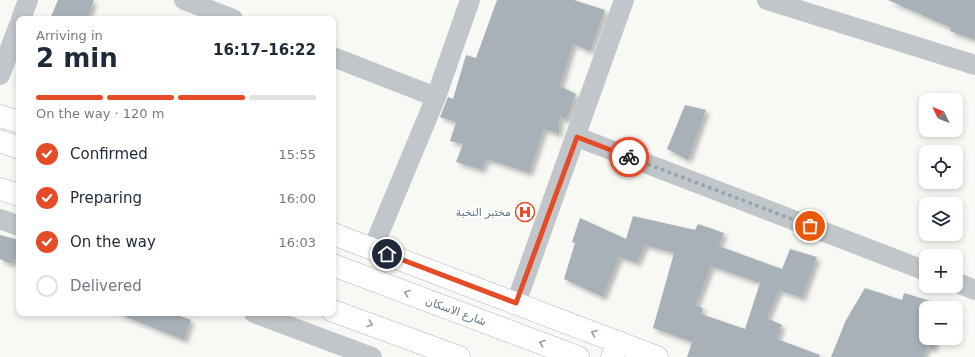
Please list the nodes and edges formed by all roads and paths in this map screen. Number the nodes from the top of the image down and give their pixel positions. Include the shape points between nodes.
1 (28, 0) edge
2 (184, 0) edge
3 (470, 0) edge
4 (624, 0) edge
5 (766, 0) edge
6 (22, 16) edge
7 (225, 16) edge
8 (16, 33) edge
9 (336, 58) edge
10 (975, 66) edge
11 (0, 75) edge
12 (436, 97) junction
13 (0, 116) edge
14 (16, 121) edge
15 (577, 137) junction
16 (0, 141) edge
17 (16, 147) edge
18 (0, 189) edge
19 (16, 195) edge
20 (0, 219) edge
21 (16, 225) edge
22 (336, 235) edge
23 (373, 248) junction
24 (336, 266) edge
25 (919, 268) edge
26 (963, 285) edge
27 (975, 290) edge
28 (516, 303) junction
29 (336, 312) edge
30 (262, 316) edge
31 (615, 350) edge
32 (429, 352) edge
33 (372, 357) edge
34 (459, 357) edge
35 (578, 357) edge
36 (657, 357) edge

1 - 6 street
2 - 7 street
3 - 12 street
4 - 15 street
5 - 10 street
8 - 11 street
9 - 12 street
12 - 23 street
13 - 14 main road
15 - 25 street
15 - 28 street
16 - 17 main road
18 - 19 main road
20 - 21 street
22 - 23 main road
23 - 28 main road
35 -> 24 main road, شارع الاسكان
26 - 27 street
31 -> 28 main road
29 -> 32 main road
30 - 33 street
31 - 36 main road
32 - 34 main road

